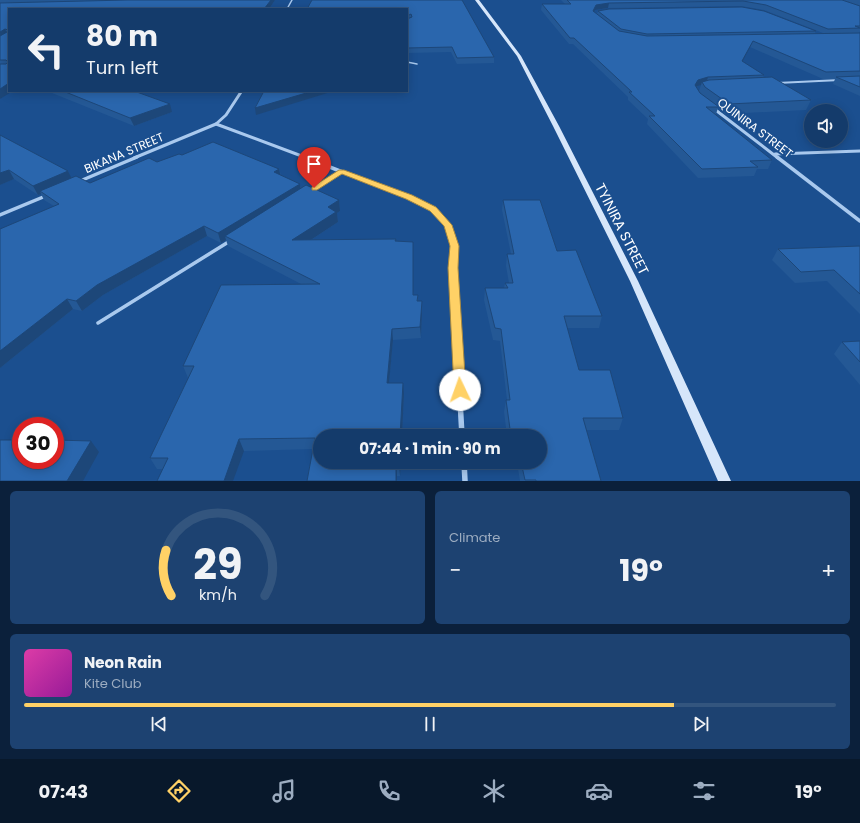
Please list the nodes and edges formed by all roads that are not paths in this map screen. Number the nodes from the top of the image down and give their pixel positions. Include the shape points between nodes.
1 (477, 0) edge
2 (408, 62) edge
3 (417, 64) dead end
4 (845, 80) edge
5 (776, 83) edge
6 (240, 92) edge
7 (712, 108) edge
8 (216, 124) junction
9 (860, 151) edge
10 (774, 154) junction
11 (341, 172) junction
12 (73, 184) edge
13 (51, 193) edge
14 (308, 193) edge
15 (0, 215) edge
16 (860, 221) edge
17 (233, 239) edge
18 (98, 323) dead end
19 (462, 429) edge
20 (464, 469) edge
21 (465, 481) edge
22 (725, 481) edge

1 - 22 street, TYINIRA STREET via 519,56 556,126 634,281
2 - 3 lane
4 - 5 street
6 - 8 street, BIKANA STREET via 226,115
7 - 10 street, QUINIRA STREET
8 - 11 street
8 - 12 street, BIKANA STREET
9 - 10 street
10 - 16 street, QUINIRA STREET
11 - 14 lane
11 - 19 street via 409,197 433,209 448,225 454,246
13 - 15 street
17 - 18 lane
20 - 21 street

